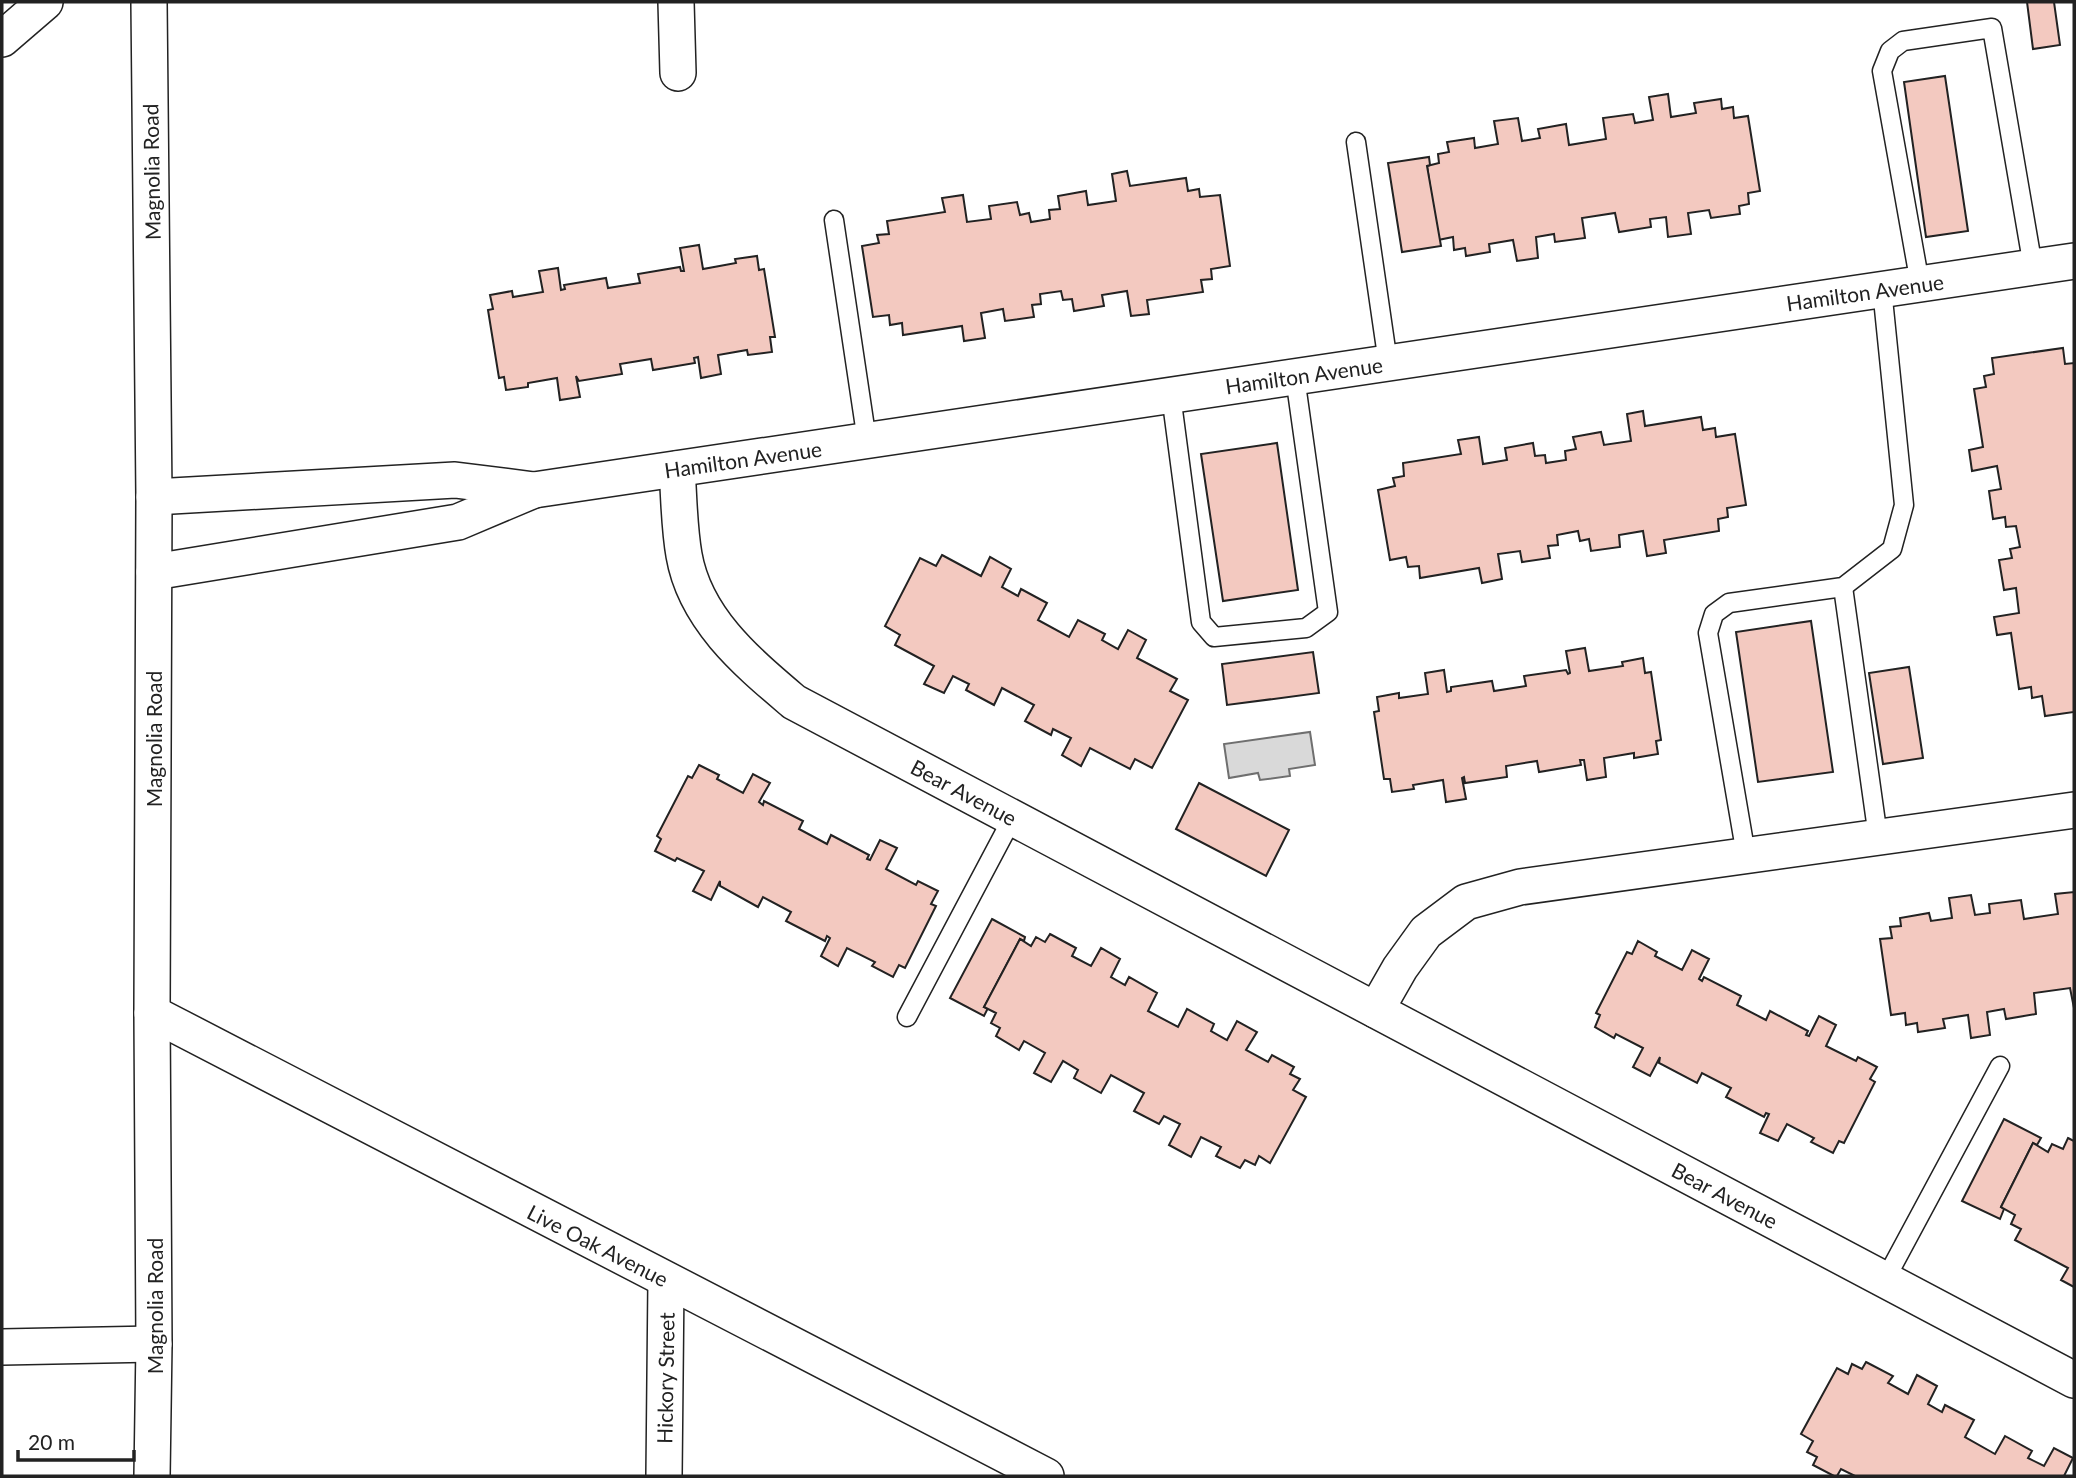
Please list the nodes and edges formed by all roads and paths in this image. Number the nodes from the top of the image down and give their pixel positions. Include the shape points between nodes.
1 (45, 2) edge
2 (149, 2) edge
3 (676, 2) edge
4 (2, 39) edge
5 (678, 73) dead end
6 (1356, 142) dead end
7 (835, 220) dead end
8 (2074, 261) edge
9 (2033, 267) junction
10 (1920, 284) junction
11 (1882, 289) junction
12 (1388, 363) junction
13 (1295, 377) junction
14 (1171, 395) junction
15 (867, 440) junction
16 (677, 469) junction
17 (329, 487) junction
18 (534, 490) junction
19 (154, 497) junction
20 (335, 543) junction
21 (154, 572) junction
22 (1843, 587) junction
23 (2074, 810) edge
24 (1013, 817) junction
25 (1878, 837) junction
26 (1746, 855) junction
27 (1376, 1010) junction
28 (152, 1013) junction
29 (907, 1017) dead end
30 (2000, 1066) dead end
31 (666, 1280) junction
32 (1885, 1280) junction
33 (154, 1344) junction
34 (2, 1347) edge
35 (2074, 1380) edge
36 (152, 1476) edge
37 (664, 1476) edge
38 (1046, 1476) edge

1 - 4 street
2 - 19 street, Magnolia Road
3 - 5 street
6 - 12 lane
7 - 15 lane
8 - 9 street, Hamilton Avenue
9 - 10 street, Hamilton Avenue
9 - 10 lane via 1992,28 1903,41 1890,51 1882,71
10 - 11 street, Hamilton Avenue
11 - 12 street, Hamilton Avenue
11 - 22 lane via 1904,505 1892,549
12 - 13 street, Hamilton Avenue
13 - 14 street, Hamilton Avenue
13 - 14 lane via 1328,612 1306,628 1214,637 1201,622
14 - 15 street, Hamilton Avenue
15 - 16 street, Hamilton Avenue
16 - 18 street, Hamilton Avenue
16 - 24 street, Bear Avenue via 684,556 697,592 714,624 748,662 794,702
17 - 18 street, Hamilton Avenue via 455,480
17 - 19 street, Hamilton Avenue
17 - 20 street
18 - 20 street, Hamilton Avenue via 458,522
19 - 21 street, Magnolia Road
20 - 21 street, Hamilton Avenue
21 - 28 street, Magnolia Road
22 - 25 lane
22 - 26 lane via 1729,603 1714,614 1709,633
23 - 25 street
24 - 27 street, Bear Avenue
24 - 29 lane
25 - 26 street
26 - 27 street via 1520,887 1466,902 1426,932
27 - 32 street, Bear Avenue
28 - 31 street, Live Oak Avenue
28 - 33 street, Magnolia Road
30 - 32 lane
31 - 37 street, Hickory Street
31 - 38 street, Live Oak Avenue
32 - 35 street, Bear Avenue
33 - 34 street
33 - 36 street, Magnolia Road

